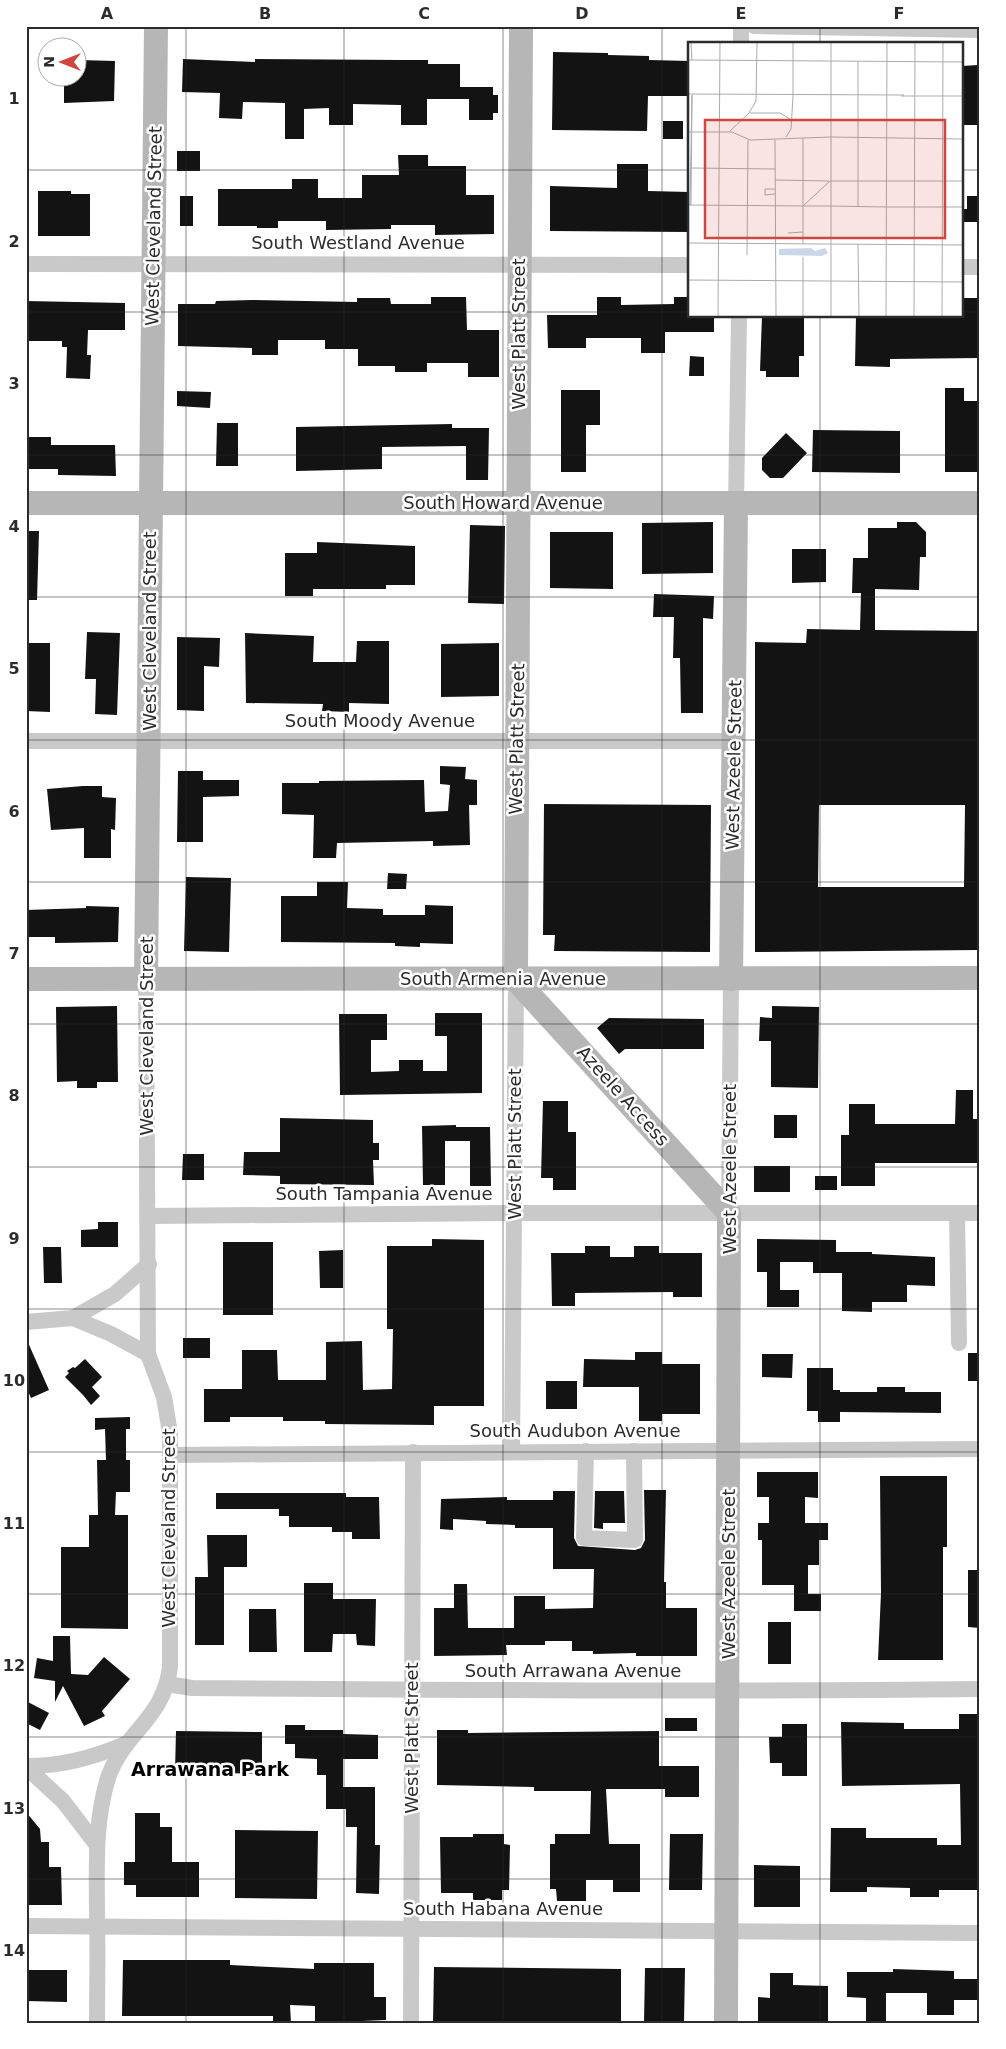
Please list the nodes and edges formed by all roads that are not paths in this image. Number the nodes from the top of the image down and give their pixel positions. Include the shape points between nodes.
1 (156, 26) edge
2 (521, 26) edge
3 (741, 26) edge
4 (754, 26) edge
5 (980, 30) edge
6 (741, 42) edge
7 (153, 263) junction
8 (26, 264) edge
9 (520, 264) junction
10 (688, 265) edge
11 (964, 267) edge
12 (980, 267) edge
13 (739, 318) edge
14 (151, 502) junction
15 (26, 503) edge
16 (518, 503) junction
17 (980, 503) edge
18 (736, 504) junction
19 (517, 741) junction
20 (734, 741) junction
21 (26, 742) edge
22 (149, 742) junction
23 (980, 978) edge
24 (26, 979) edge
25 (146, 979) junction
26 (731, 979) junction
27 (516, 980) junction
28 (515, 1213) junction
29 (729, 1213) junction
30 (958, 1213) junction
31 (980, 1213) edge
32 (149, 1216) junction
33 (149, 1264) junction
34 (73, 1318) junction
35 (26, 1322) edge
36 (959, 1342) dead end
37 (148, 1354) junction
38 (980, 1449) edge
39 (729, 1450) junction
40 (586, 1451) junction
41 (634, 1451) junction
42 (413, 1452) junction
43 (512, 1452) junction
44 (171, 1455) junction
45 (167, 1684) junction
46 (980, 1689) edge
47 (412, 1690) junction
48 (729, 1692) junction
49 (125, 1744) junction
50 (26, 1766) edge
51 (96, 1844) junction
52 (26, 1926) edge
53 (97, 1926) junction
54 (411, 1928) junction
55 (727, 1931) junction
56 (980, 1933) edge
57 (97, 2023) edge
58 (412, 2023) edge
59 (726, 2023) edge

1 - 7 main road, West Cleveland Street
2 - 9 main road, West Platt Street
3 - 6 street
4 - 5 street
7 - 8 street, South Westland Avenue
7 - 9 street, South Westland Avenue
7 - 14 main road, West Cleveland Street
9 - 10 street, South Westland Avenue
9 - 16 main road, West Platt Street
11 - 12 street
13 - 18 street, West Azeele Street
14 - 15 main road, South Howard Avenue
14 - 16 main road, South Howard Avenue
14 - 22 main road, West Cleveland Street
16 - 18 main road, South Howard Avenue
16 - 19 main road, West Platt Street
17 - 18 main road, South Howard Avenue
18 - 20 main road, West Azeele Street
19 - 20 street, South Moody Avenue
19 - 22 street, South Moody Avenue
19 - 27 main road, West Platt Street
20 - 26 main road, West Azeele Street
21 - 22 street, South Moody Avenue
22 - 25 main road, West Cleveland Street
23 - 26 main road, South Armenia Avenue
24 - 25 main road, South Armenia Avenue
25 - 27 main road, South Armenia Avenue
25 - 32 street, West Cleveland Street
26 - 27 main road, South Armenia Avenue
26 - 29 street, West Azeele Street
27 - 28 street, West Platt Street
27 - 29 main road, Azeele Access
28 - 29 street, South Tampania Avenue
28 - 32 street, South Tampania Avenue
28 - 43 street, West Platt Street
29 - 30 street, South Tampania Avenue
29 - 39 main road, West Azeele Street
30 - 31 street, South Tampania Avenue
30 - 36 street
32 - 33 street, West Cleveland Street
33 - 34 street via 115,1294
33 - 37 street, West Cleveland Street
34 - 35 street
34 - 37 street
37 - 44 street, West Cleveland Street via 164,1397
38 - 39 street, South Audubon Avenue
39 - 41 street, South Audubon Avenue
39 - 48 main road, West Azeele Street
40 - 41 street, South Audubon Avenue
40 - 41 street via 584,1538 635,1540
40 - 43 street, South Audubon Avenue
42 - 43 street, South Audubon Avenue
42 - 44 street, South Audubon Avenue
42 - 47 street, West Platt Street
44 - 45 street, West Cleveland Street via 170,1667
45 - 47 street, South Arrawana Avenue via 192,1688
45 - 49 street, West Cleveland Street via 153,1714
46 - 48 street, South Arrawana Avenue
47 - 48 street, South Arrawana Avenue
47 - 54 street, West Platt Street
48 - 55 main road, West Azeele Street
49 - 50 street via 80,1761
49 - 51 street, West Cleveland Street via 108,1777
50 - 51 street via 63,1801
51 - 53 street, West Cleveland Street
52 - 53 street, South Habana Avenue
53 - 54 street, South Habana Avenue
53 - 57 street, West Cleveland Street
54 - 55 street, South Habana Avenue
54 - 58 street, West Platt Street
55 - 56 street, South Habana Avenue
55 - 59 main road, West Azeele Street

